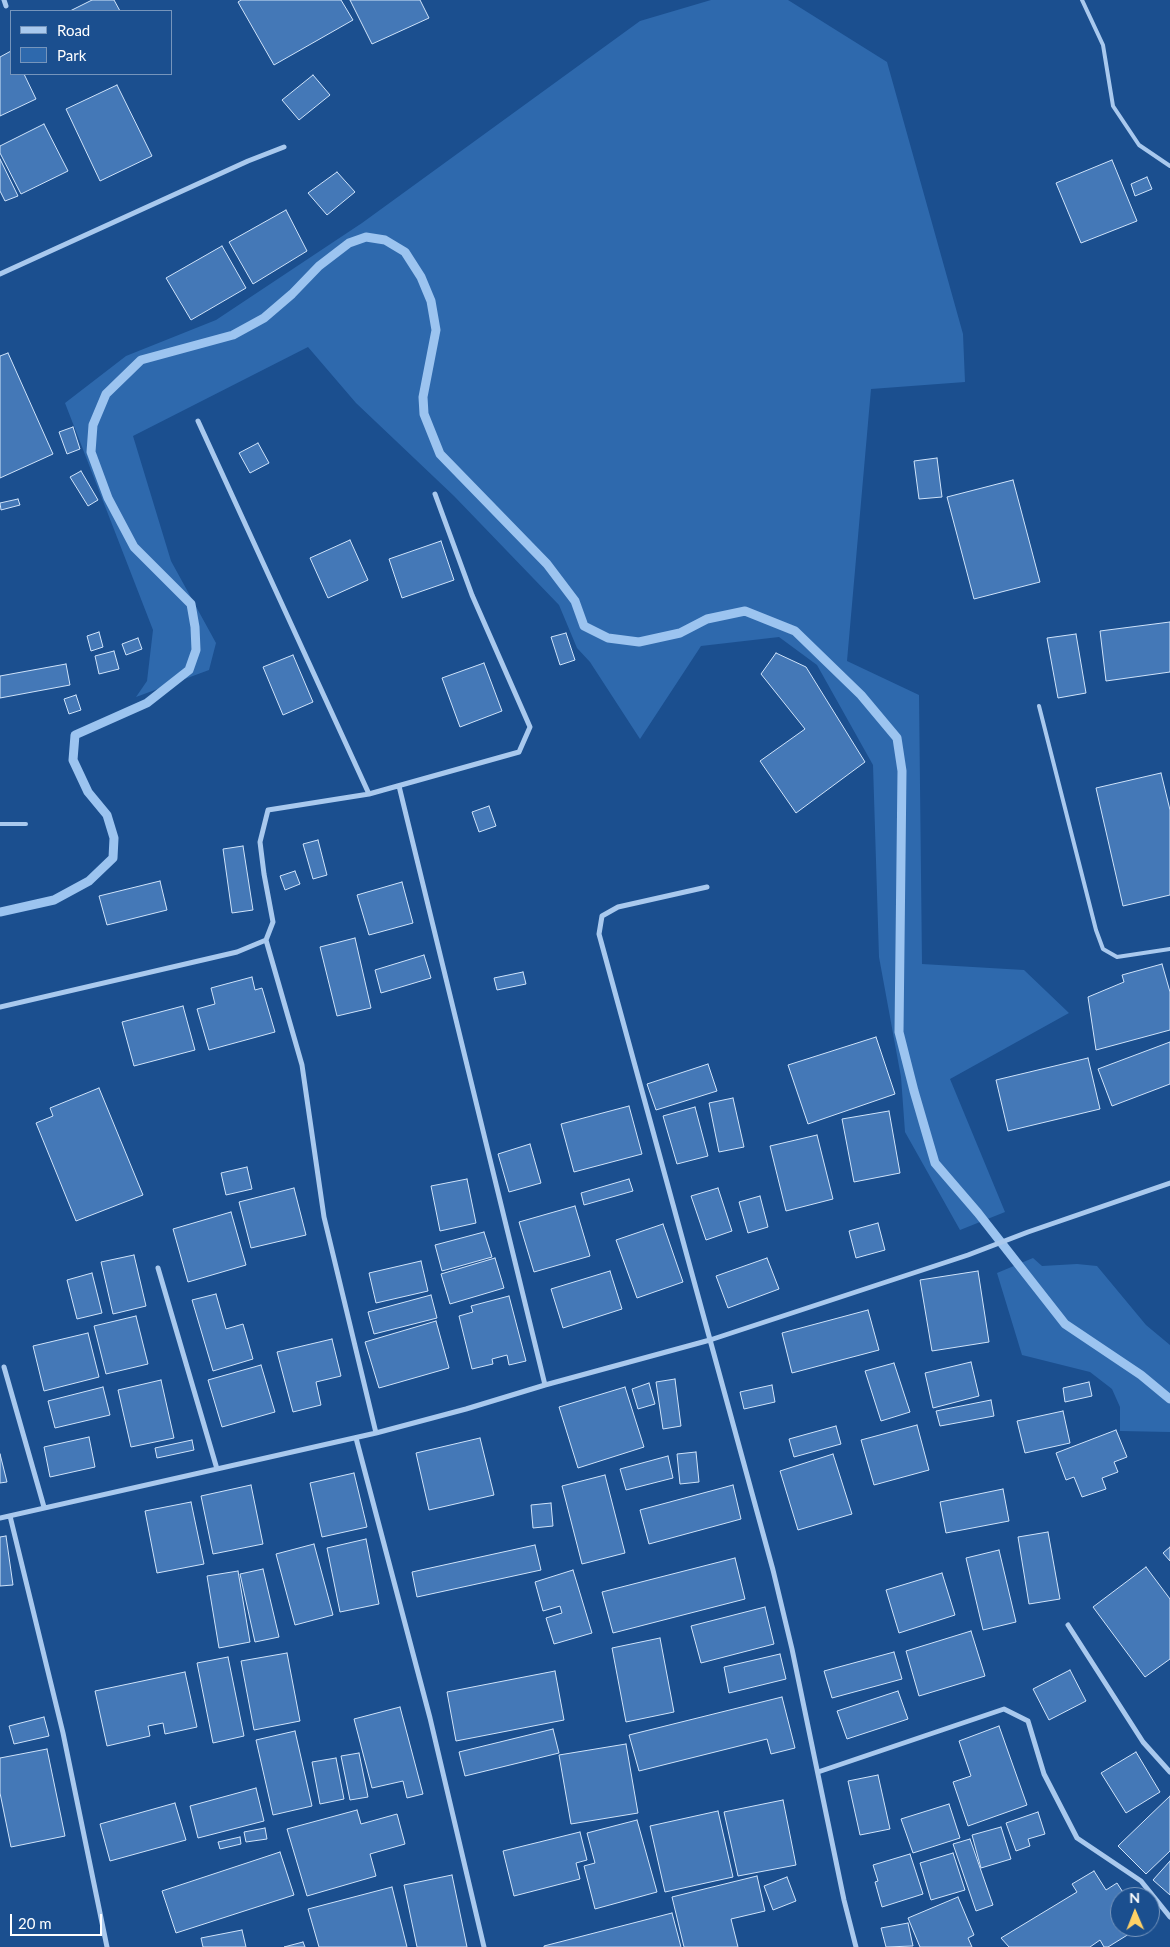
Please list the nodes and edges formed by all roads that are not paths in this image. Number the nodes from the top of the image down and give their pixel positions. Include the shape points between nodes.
1 (1082, 0) edge
2 (284, 147) dead end
3 (1170, 166) edge
4 (0, 274) edge
5 (198, 421) dead end
6 (435, 494) dead end
7 (1039, 706) dead end
8 (399, 786) junction
9 (369, 794) junction
10 (0, 824) edge
11 (26, 824) dead end
12 (707, 888) dead end
13 (266, 940) junction
14 (1170, 949) edge
15 (0, 1007) edge
16 (1170, 1183) edge
17 (158, 1268) dead end
18 (710, 1340) junction
19 (4, 1367) dead end
20 (545, 1384) junction
21 (376, 1433) junction
22 (356, 1438) junction
23 (217, 1469) junction
24 (44, 1507) junction
25 (10, 1516) junction
26 (0, 1518) edge
27 (1068, 1625) dead end
28 (818, 1772) junction
29 (1170, 1772) edge
30 (1170, 1917) edge
31 (107, 1947) edge
32 (484, 1947) edge
33 (856, 1947) edge

1 - 3 lane via 1103,45 1113,106 1139,145
2 - 4 street
5 - 9 street
6 - 8 street via 472,595 530,727 519,752
7 - 14 lane via 1103,949 1117,957
8 - 9 street
8 - 20 street
9 - 13 street via 268,810 260,842 273,922
10 - 11 lane
12 - 18 street via 618,907 602,916 599,934
13 - 15 street via 237,952
13 - 21 street via 302,1065 324,1217
16 - 18 street via 968,1255
17 - 23 street
18 - 20 street
18 - 28 street via 773,1570
19 - 24 street
20 - 21 street via 466,1410
21 - 22 street
22 - 23 street
22 - 32 street via 430,1718
23 - 24 street
24 - 25 street
25 - 26 street
25 - 31 street via 62,1733
27 - 29 street via 1143,1742
28 - 30 street via 1004,1709 1028,1721 1044,1774 1077,1838 1141,1881
28 - 33 street

